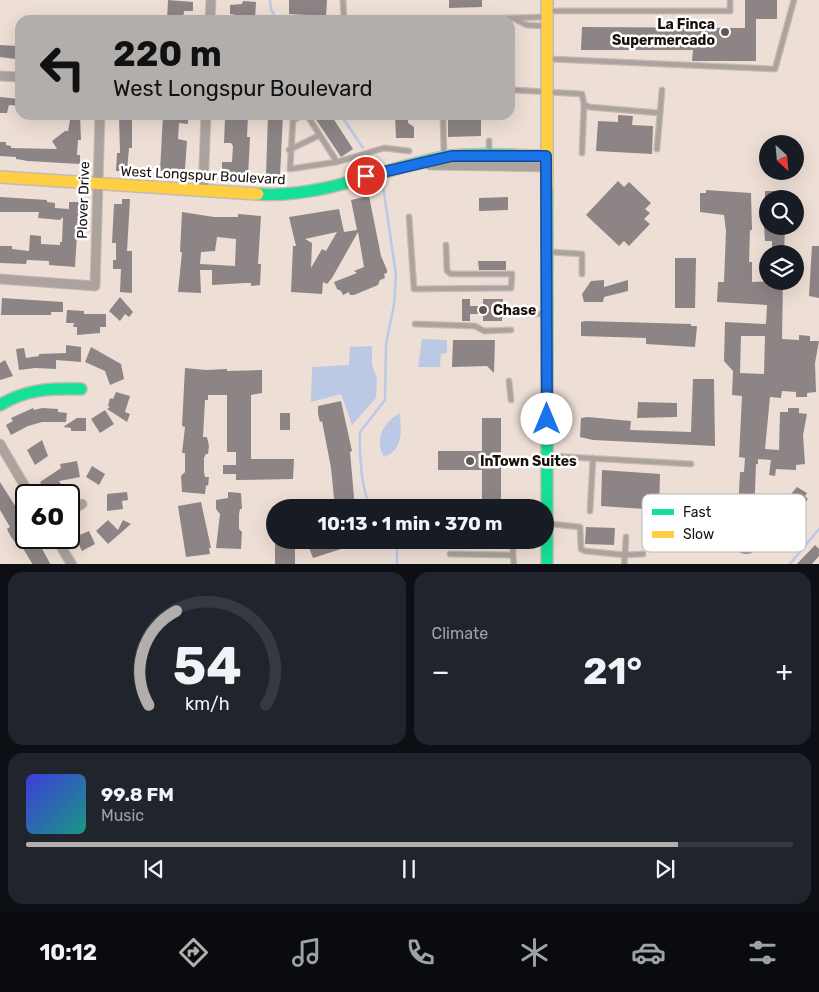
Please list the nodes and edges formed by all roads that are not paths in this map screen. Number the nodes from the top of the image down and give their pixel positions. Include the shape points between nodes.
1 (211, 0) edge
2 (343, 0) edge
3 (730, 0) edge
4 (794, 0) edge
5 (547, 14) edge
6 (210, 15) edge
7 (344, 15) edge
8 (515, 19) joint
9 (546, 59) junction
10 (0, 76) edge
11 (15, 77) edge
12 (515, 90) edge
13 (662, 90) dead end
14 (547, 91) junction
15 (584, 104) junction
16 (660, 113) junction
17 (100, 120) edge
18 (206, 120) edge
19 (292, 120) edge
20 (310, 120) edge
21 (443, 120) edge
22 (320, 135) junction
23 (489, 141) dead end
24 (657, 149) dead end
25 (289, 150) junction
26 (409, 152) dead end
27 (582, 153) dead end
28 (489, 155) junction
29 (444, 158) junction
30 (338, 162) junction
31 (547, 162) junction
32 (415, 165) junction
33 (0, 177) edge
34 (97, 184) junction
35 (203, 191) junction
36 (409, 217) dead end
37 (446, 245) dead end
38 (546, 252) junction
39 (582, 274) dead end
40 (3, 280) edge
41 (511, 313) dead end
42 (547, 314) junction
43 (416, 324) dead end
44 (510, 330) dead end
45 (510, 381) dead end
46 (81, 389) dead end
47 (511, 400) dead end
48 (0, 405) edge
49 (0, 444) edge
50 (547, 455) junction
51 (593, 458) junction
52 (691, 464) dead end
53 (24, 484) edge
54 (547, 499) edge
55 (590, 511) dead end
56 (554, 525) edge
57 (626, 537) dead end
58 (63, 549) edge
59 (513, 549) edge
60 (547, 549) edge
61 (450, 554) dead end
62 (625, 554) junction
63 (644, 554) dead end
64 (513, 555) junction
65 (72, 564) edge
66 (514, 564) edge
67 (547, 564) edge
68 (624, 564) edge

1 - 6 street
2 - 7 lane
3 - 5 lane via 730,11
4 - 9 lane via 776,69
5 - 8 lane
5 - 8 lane via 527,25
5 - 9 street
9 - 14 street
10 - 11 street
12 - 14 lane
13 - 16 lane
14 - 15 lane via 582,94
14 - 31 street
15 - 16 lane
15 - 27 lane
16 - 24 lane
17 - 34 street, Plover Drive
18 - 35 street
19 - 25 lane
20 - 22 lane
21 - 29 lane
22 - 25 lane
22 - 30 lane
23 - 28 lane
25 - 30 lane via 290,168
26 - 30 lane via 384,148
28 - 29 street, West Longspur Boulevard
28 - 31 street, West Longspur Boulevard
29 - 32 street, West Longspur Boulevard
31 - 32 street, West Longspur Boulevard
31 - 38 street
32 - 35 street, West Longspur Boulevard via 336,186 282,196
33 - 34 street, West Longspur Boulevard
34 - 35 street, West Longspur Boulevard
34 - 40 street, Plover Drive via 95,286
36 - 37 lane via 414,289 511,288 512,274 451,274 447,271
38 - 39 lane via 582,254
38 - 42 street
41 - 42 lane
42 - 50 street
43 - 44 lane via 475,326 484,331
45 - 47 lane
46 - 48 street via 47,388 26,392
49 - 53 street
50 - 51 lane
50 - 54 street
51 - 52 lane
51 - 55 lane
56 - 62 lane via 580,527 580,546 585,552
57 - 62 lane
58 - 65 street
59 - 64 lane
60 - 67 street
61 - 64 lane
62 - 63 lane
62 - 68 lane
64 - 66 lane

